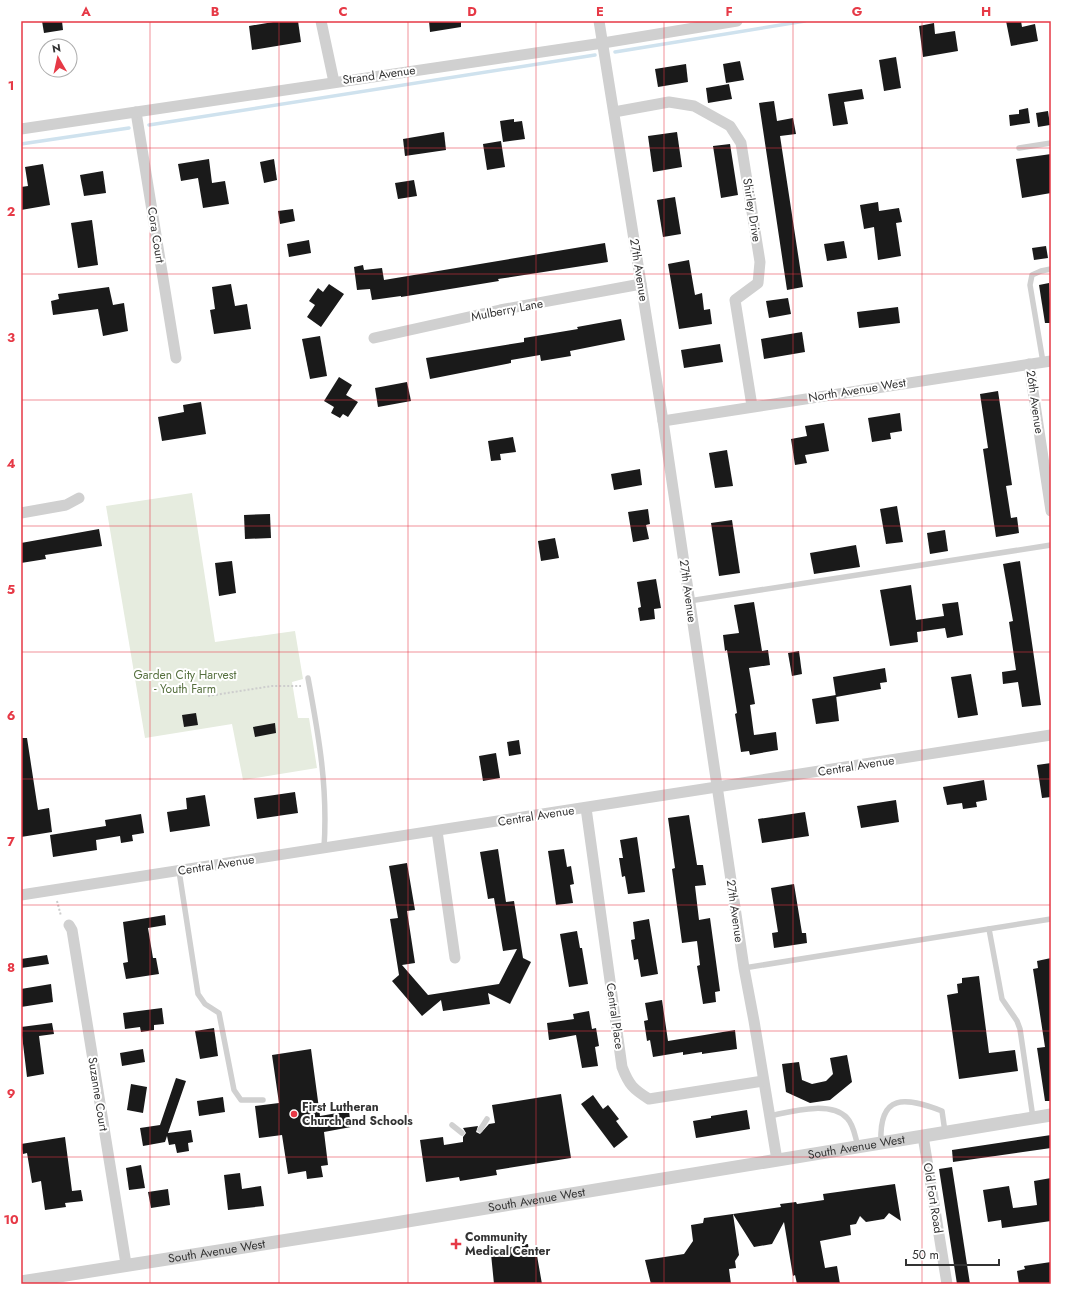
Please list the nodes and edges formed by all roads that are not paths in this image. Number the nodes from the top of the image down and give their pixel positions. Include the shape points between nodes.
1 (321, 21) edge
2 (599, 21) edge
3 (737, 21) edge
4 (603, 43) junction
5 (334, 82) junction
6 (136, 112) junction
7 (614, 112) junction
8 (21, 129) edge
9 (1051, 143) edge
10 (1019, 148) dead end
11 (1051, 269) edge
12 (641, 284) junction
13 (374, 338) dead end
14 (176, 358) dead end
15 (1047, 362) edge
16 (1030, 364) junction
17 (752, 406) junction
18 (663, 421) junction
19 (79, 498) dead end
20 (1051, 511) edge
21 (21, 513) edge
22 (1051, 545) edge
23 (689, 601) junction
24 (308, 678) dead end
25 (1051, 735) edge
26 (718, 788) junction
27 (586, 808) junction
28 (437, 831) junction
29 (324, 848) junction
30 (179, 871) junction
31 (21, 895) edge
32 (1051, 920) edge
33 (69, 925) road end
34 (989, 929) junction
35 (455, 958) dead end
36 (744, 968) junction
37 (763, 1081) junction
38 (263, 1100) dead end
39 (1051, 1115) edge
40 (769, 1116) junction
41 (1033, 1118) junction
42 (487, 1119) dead end
43 (452, 1125) dead end
44 (480, 1130) dead end
45 (945, 1132) junction
46 (462, 1133) dead end
47 (923, 1136) junction
48 (881, 1143) junction
49 (858, 1147) junction
50 (776, 1160) junction
51 (126, 1264) junction
52 (57, 1280) edge
53 (21, 1282) edge
54 (947, 1284) edge

1 - 5 street
2 - 4 street, 27th Avenue
3 - 4 street, Strand Avenue
4 - 5 street, Strand Avenue
4 - 7 street, 27th Avenue
5 - 6 street, Strand Avenue
6 - 8 street, Strand Avenue
6 - 14 street, Cora Court
7 - 12 street, 27th Avenue
7 - 17 street, Shirley Drive via 669,102 694,106 730,126 741,143 760,262 758,283 735,300
9 - 10 lane
11 - 15 lane via 1032,275 1030,285
12 - 13 street, Mulberry Lane via 500,310
12 - 18 street, 27th Avenue
15 - 16 street, North Avenue West
16 - 17 street, North Avenue West
16 - 20 street, 26th Avenue
17 - 18 street, North Avenue West
18 - 23 street, 27th Avenue
19 - 21 street via 66,505
22 - 23 lane
23 - 26 street, 27th Avenue
24 - 29 lane via 325,775
25 - 26 street, Central Avenue
26 - 27 street, Central Avenue
26 - 36 street, 27th Avenue
27 - 28 street, Central Avenue
27 - 37 street, Central Place via 622,1067 628,1083 649,1099
28 - 29 street, Central Avenue
28 - 35 street
29 - 30 street, Central Avenue
30 - 31 street, Central Avenue
30 - 38 lane via 198,994 205,1004 219,1013 234,1090 242,1100
32 - 34 lane
33 - 51 street, Suzanne Court via 72,930
34 - 36 lane
34 - 41 lane via 1002,999 1020,1030
36 - 37 street, 27th Avenue
37 - 40 street, 27th Avenue
39 - 41 street, South Avenue West
40 - 49 lane via 807,1109 826,1108 837,1111 847,1118 854,1130
40 - 50 street, 27th Avenue
41 - 45 street, South Avenue West
42 - 44 lane
43 - 46 lane
45 - 47 street, South Avenue West
45 - 48 lane via 942,1111 916,1101 896,1102 882,1118
47 - 48 street, South Avenue West
47 - 54 street, Old Fort Road
48 - 49 street, South Avenue West
49 - 50 street, South Avenue West
50 - 51 street, South Avenue West
51 - 52 street, South Avenue West
52 - 53 street, South Avenue West

